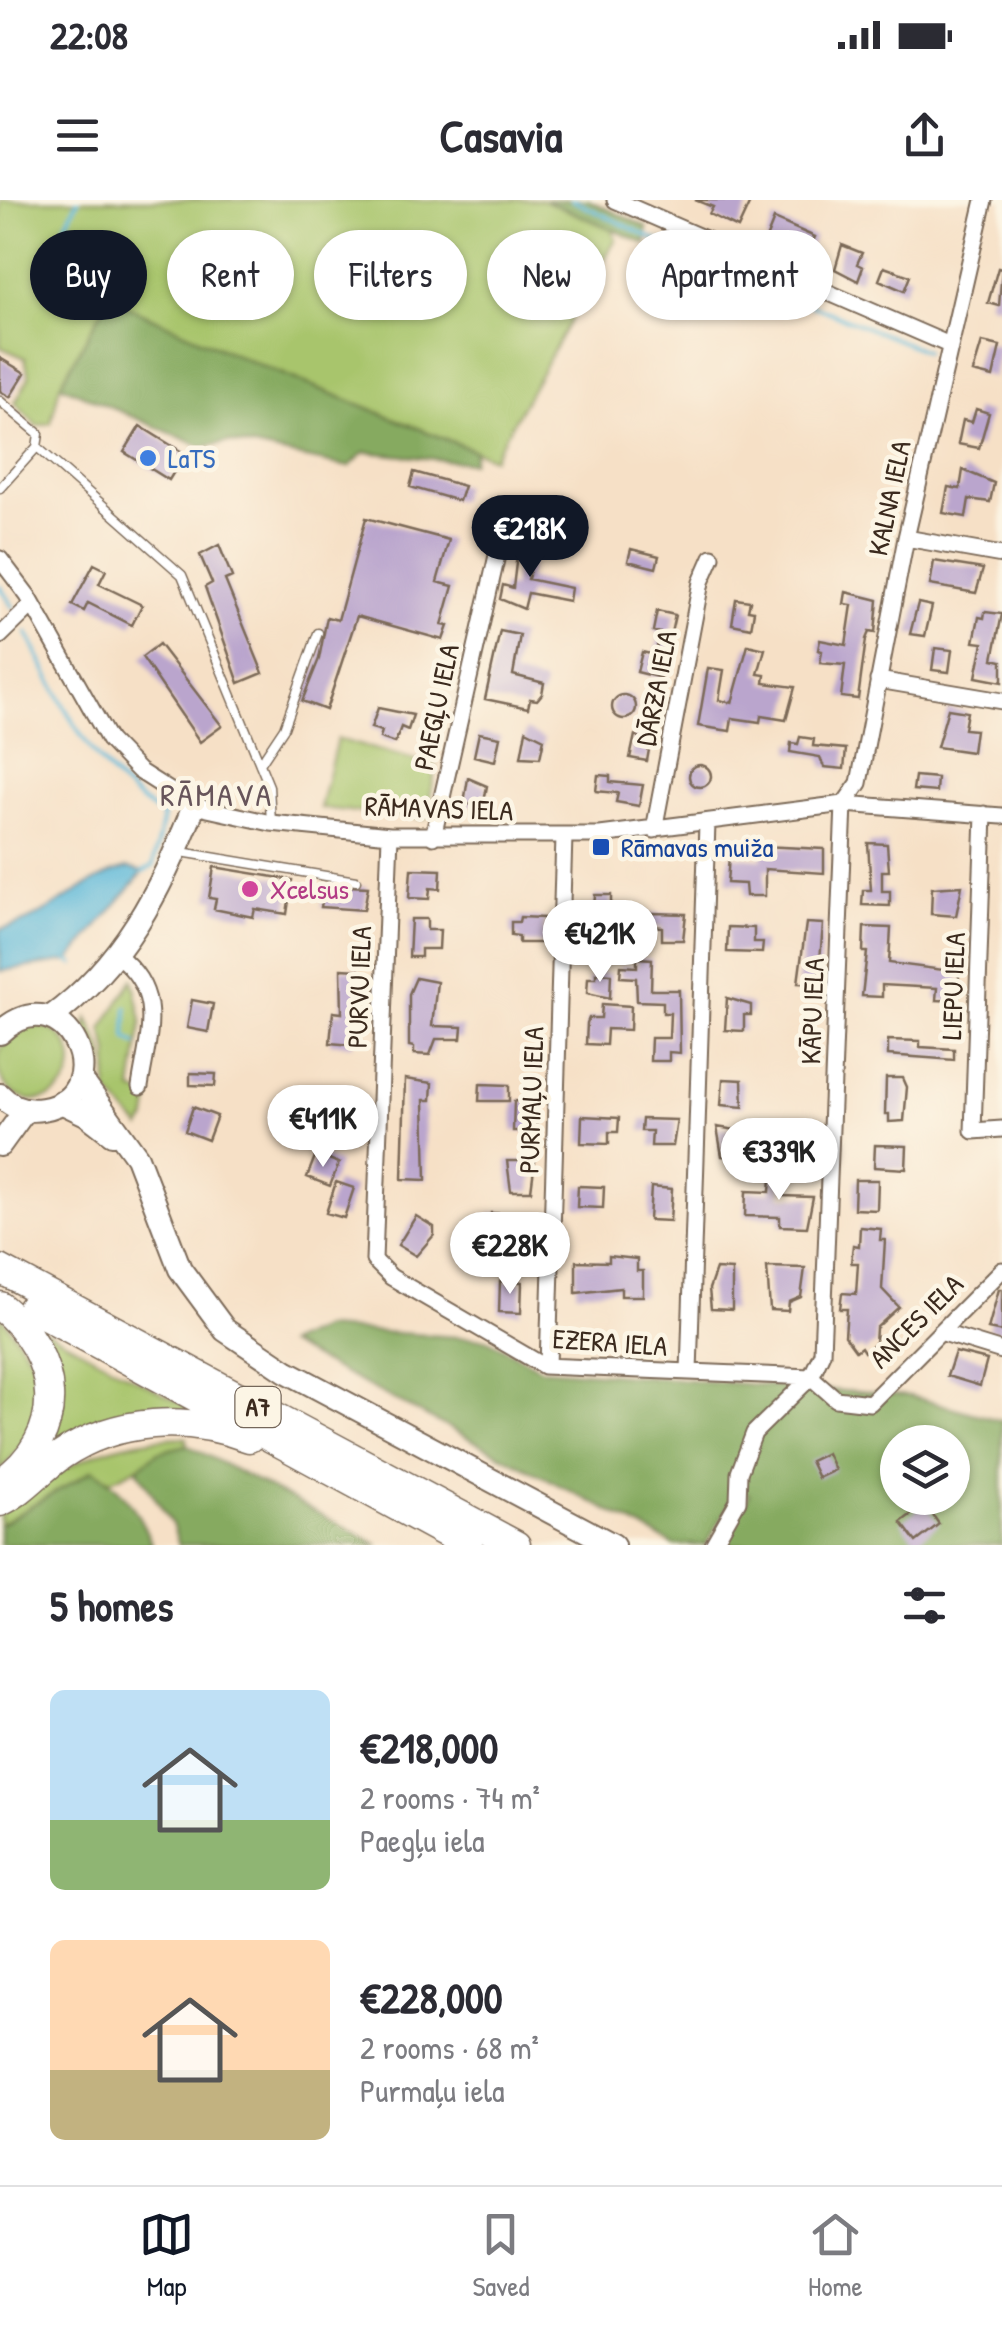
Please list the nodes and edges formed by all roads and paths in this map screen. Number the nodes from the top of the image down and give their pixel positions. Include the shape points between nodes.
1 (615, 200) edge
2 (984, 200) edge
3 (948, 344) junction
4 (0, 401) edge
5 (37, 447) junction
6 (0, 488) edge
7 (502, 529) dead end
8 (906, 538) junction
9 (1002, 555) edge
10 (712, 557) dead end
11 (0, 559) edge
12 (32, 605) junction
13 (318, 633) dead end
14 (0, 636) edge
15 (878, 680) junction
16 (1002, 701) edge
17 (260, 764) junction
18 (844, 804) junction
19 (194, 806) junction
20 (984, 814) junction
21 (1002, 816) edge
22 (271, 823) junction
23 (707, 823) junction
24 (654, 830) junction
25 (390, 835) junction
26 (564, 836) junction
27 (433, 838) junction
28 (176, 852) junction
29 (356, 881) dead end
30 (113, 959) junction
31 (50, 1018) junction
32 (0, 1033) edge
33 (76, 1038) junction
34 (80, 1078) junction
35 (140, 1087) dead end
36 (1, 1100) edge
37 (61, 1102) junction
38 (26, 1109) junction
39 (1002, 1129) edge
40 (127, 1144) junction
41 (0, 1145) edge
42 (374, 1260) joint
43 (0, 1269) edge
44 (1002, 1270) edge
45 (0, 1291) edge
46 (0, 1306) edge
47 (940, 1332) junction
48 (1002, 1351) edge
49 (548, 1366) junction
50 (688, 1372) junction
51 (811, 1377) junction
52 (292, 1448) junction
53 (0, 1482) edge
54 (0, 1502) edge
55 (468, 1545) edge
56 (516, 1545) edge
57 (613, 1545) edge
58 (713, 1545) edge

1 - 3 street
2 - 3 street, KALNA IELA
3 - 8 street, KALNA IELA
4 - 5 lane via 39,434
5 - 6 lane
5 - 17 lane via 182,576
7 - 27 street, PAEGĻU IELA
8 - 9 street
8 - 15 street, KALNA IELA
10 - 24 street, DĀRZA IELA via 701,582
11 - 12 street, RĀMAVAS IELA
12 - 14 street
12 - 19 street, RĀMAVAS IELA via 109,740 139,772
13 - 17 lane via 284,728
15 - 16 street
15 - 18 street, KALNA IELA via 859,783
17 - 22 lane via 272,800
18 - 20 street, RĀMAVAS IELA
18 - 23 street, RĀMAVAS IELA
18 - 51 street, KĀPU IELA via 827,1302 822,1353
19 - 22 street, RĀMAVAS IELA
19 - 28 main road
20 - 21 street, RĀMAVAS IELA
20 - 39 street, LIEPU IELA via 974,1131
22 - 25 street, RĀMAVAS IELA
23 - 24 street, RĀMAVAS IELA
23 - 50 street
24 - 26 street, RĀMAVAS IELA
25 - 27 street, RĀMAVAS IELA
25 - 42 street, PURVU IELA
26 - 27 street, RĀMAVAS IELA
26 - 49 street, PURMAĻU IELA
28 - 29 lane
28 - 30 main road via 155,898
30 - 31 main road
30 - 33 main road
30 - 35 street via 140,975 150,998
31 - 32 main road via 22,1018
31 - 33 main road
33 - 34 main road
34 - 37 main road
34 - 40 main road
36 - 38 main road
37 - 38 main road
37 - 40 main road
38 - 41 main road
40 - 57 main road via 180,1269 226,1330 286,1372
42 - 49 street, EZERA IELA via 391,1277
43 - 56 highway, A7
44 - 47 street, ANCES IELA
45 - 52 highway, A7
46 - 53 highway via 32,1336 43,1357 50,1403 40,1439
47 - 48 street
47 - 51 street, ANCES IELA via 870,1403 836,1399
49 - 50 street, EZERA IELA
50 - 51 street, EZERA IELA
51 - 58 street, KĀPU IELA via 754,1434 739,1473 738,1501
52 - 54 highway via 202,1425 120,1429 60,1456
52 - 55 highway, A7

